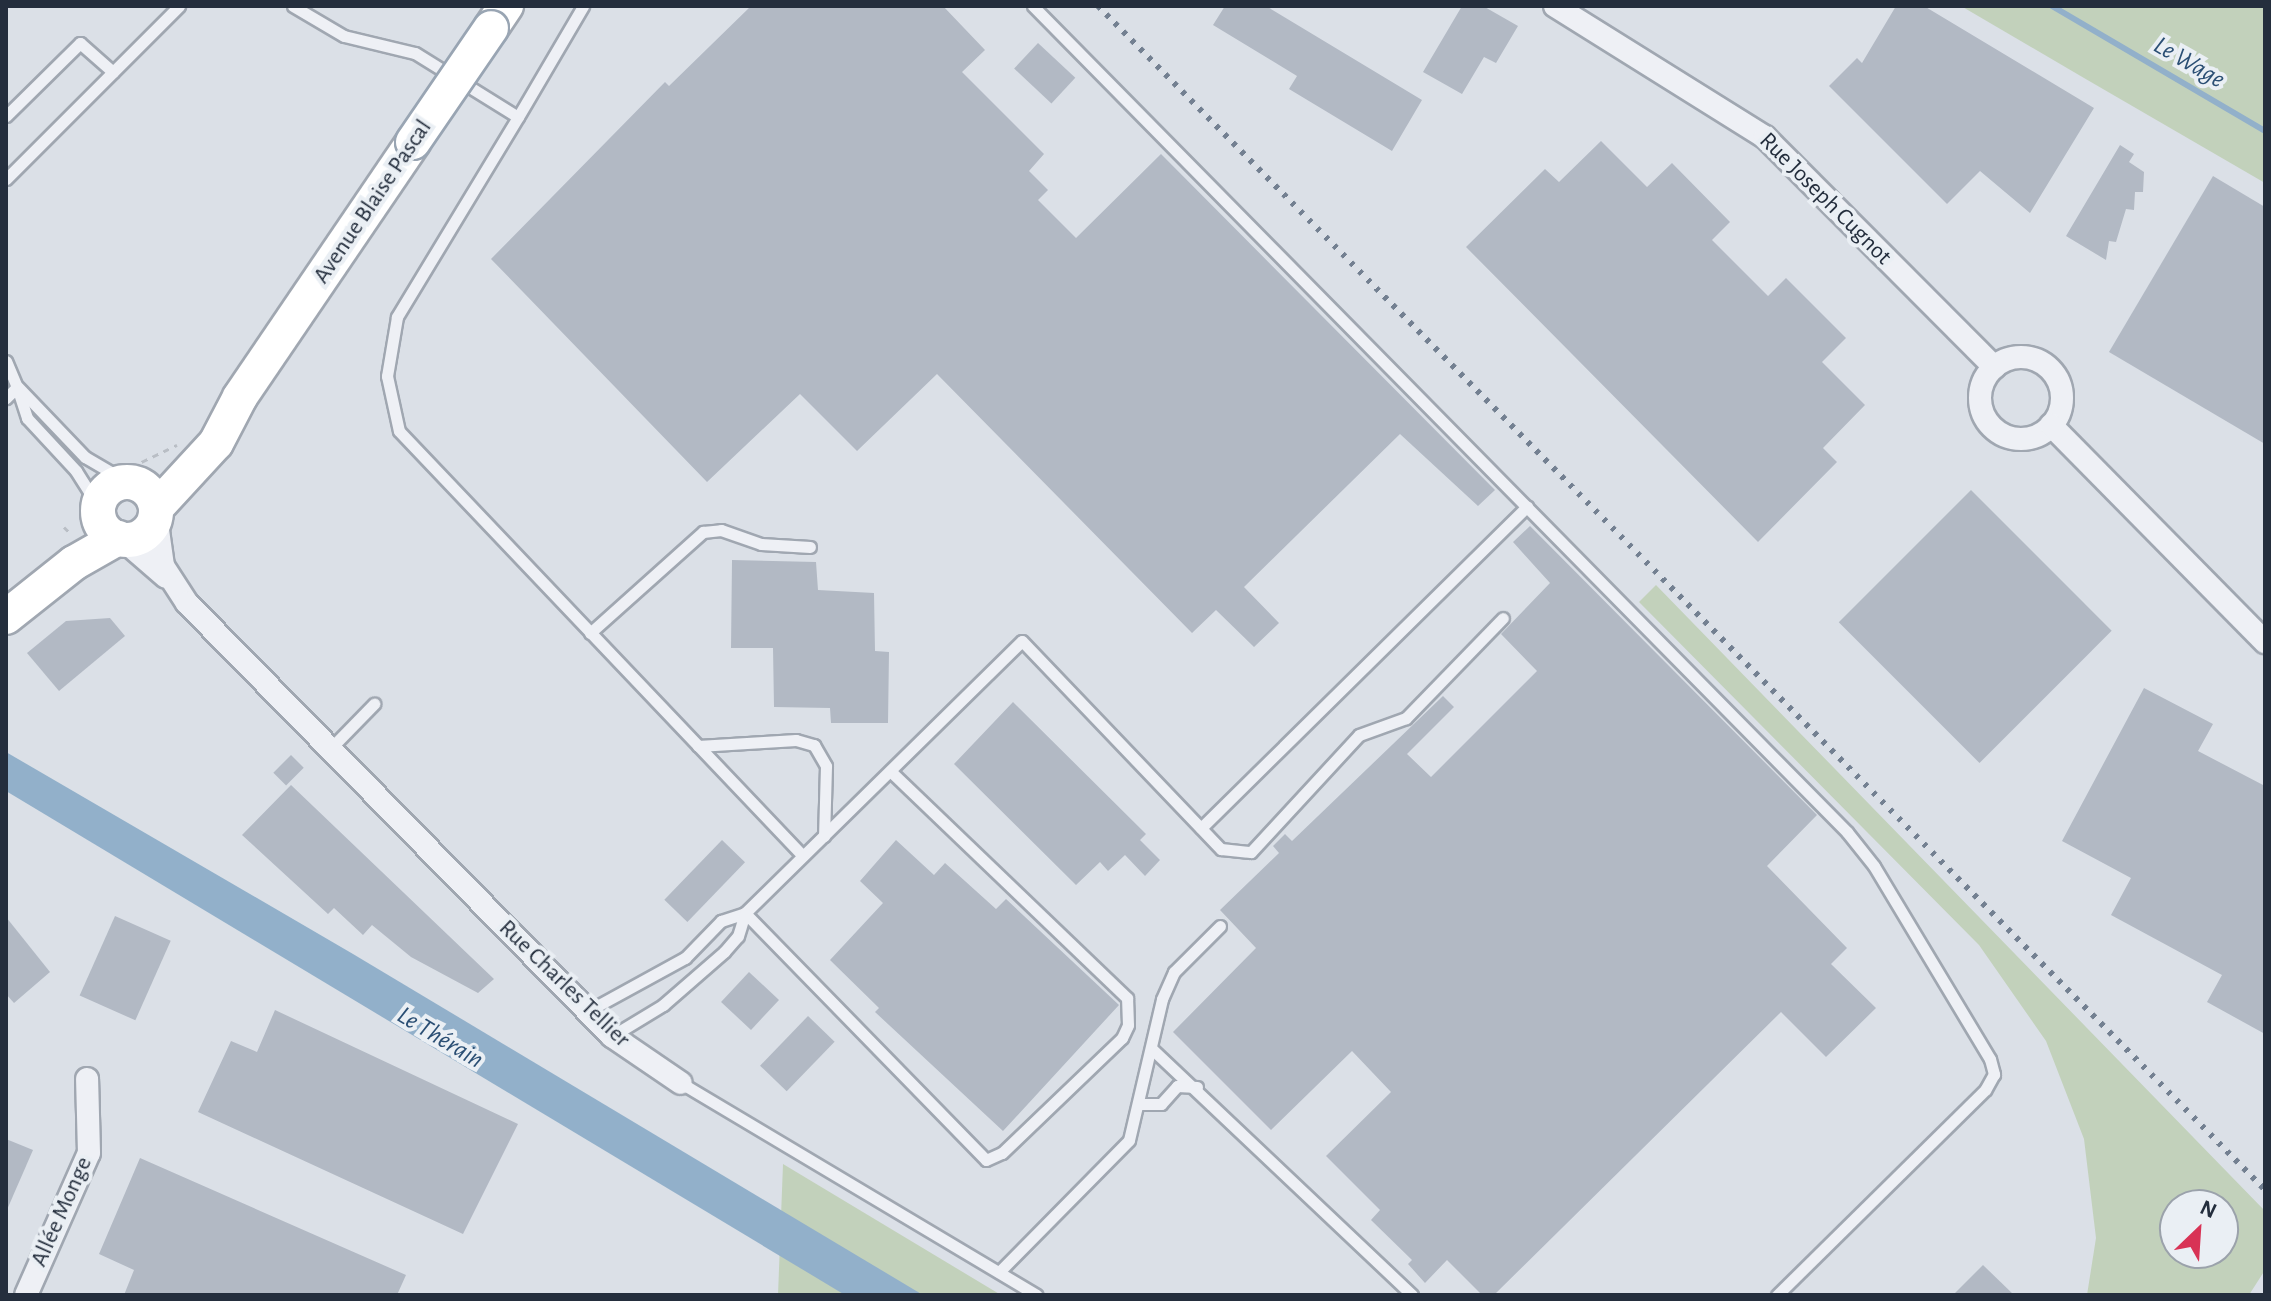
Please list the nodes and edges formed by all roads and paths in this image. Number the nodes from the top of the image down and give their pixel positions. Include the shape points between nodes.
1 (179, 6) edge
2 (293, 6) edge
3 (583, 6) edge
4 (1033, 6) edge
5 (1555, 6) edge
6 (499, 17) edge
7 (113, 72) junction
8 (6, 116) edge
9 (518, 117) junction
10 (6, 179) edge
11 (6, 361) edge
12 (1994, 367) junction
13 (17, 387) junction
14 (6, 398) edge
15 (2051, 425) junction
16 (144, 497) junction
17 (1527, 507) junction
18 (109, 524) junction
19 (810, 547) dead end
20 (167, 577) junction
21 (6, 594) edge
22 (6, 617) edge
23 (1503, 618) dead end
24 (590, 633) junction
25 (2265, 642) edge
26 (374, 704) dead end
27 (698, 746) junction
28 (331, 748) junction
29 (890, 771) junction
30 (1201, 828) junction
31 (824, 836) junction
32 (803, 856) junction
33 (745, 913) junction
34 (1220, 926) dead end
35 (588, 1011) junction
36 (612, 1036) junction
37 (1152, 1049) junction
38 (87, 1079) dead end
39 (681, 1083) joint
40 (1197, 1087) junction
41 (1139, 1104) junction
42 (999, 1272) junction
43 (26, 1295) edge
44 (1037, 1295) edge
45 (1412, 1295) edge
46 (1777, 1295) edge

1 - 7 lane
2 - 9 lane via 344,36 415,53
3 - 9 lane
4 - 17 lane
5 - 12 street, Rue Joseph Cugnot via 1765,137
6 - 16 main road, Avenue Blaise Pascal, bridge via 240,397 208,453
7 - 8 lane via 80,43
7 - 10 lane
9 - 24 lane via 403,303 388,347 388,388 404,441
11 - 13 lane
12 - 15 street via 2021,357 2048,367 2062,399
12 - 15 street via 1980,395 1992,426 2022,438
13 - 14 lane
13 - 16 lane via 81,454
13 - 18 lane via 27,418 76,471
15 - 25 street
16 - 18 main road, Avenue Blaise Pascal via 109,487
16 - 18 main road, Avenue Blaise Pascal via 143,535
16 - 20 street
17 - 30 lane
17 - 46 lane via 1856,841 1993,1066 1985,1090
18 - 20 street, Rue Charles Tellier
18 - 21 main road, Avenue Blaise Pascal
18 - 22 main road, Avenue Blaise Pascal via 81,558
19 - 24 lane via 761,544 721,530 703,532
20 - 28 street, Rue Charles Tellier
23 - 30 lane via 1406,718 1359,735 1251,852 1221,849
24 - 27 lane
26 - 28 lane
27 - 31 lane via 796,740 814,745 826,766
27 - 32 lane
28 - 35 street, Rue Charles Tellier
29 - 30 lane via 1022,641
29 - 31 lane
29 - 33 lane via 1127,998 1128,1025 1122,1038 1002,1153 986,1160
31 - 32 lane
32 - 33 lane
33 - 35 lane via 721,921 685,958
33 - 36 lane via 738,936 724,952 663,1005
34 - 37 lane via 1174,972
35 - 36 street, Rue Charles Tellier
36 - 39 street, Rue Charles Tellier
37 - 40 lane
37 - 41 lane
38 - 43 street, Allée Monge via 89,1153
39 - 42 lane, Rue Charles Tellier
40 - 41 lane via 1177,1086 1161,1104
40 - 45 lane
41 - 42 lane via 1129,1140
42 - 44 lane, Rue Charles Tellier

